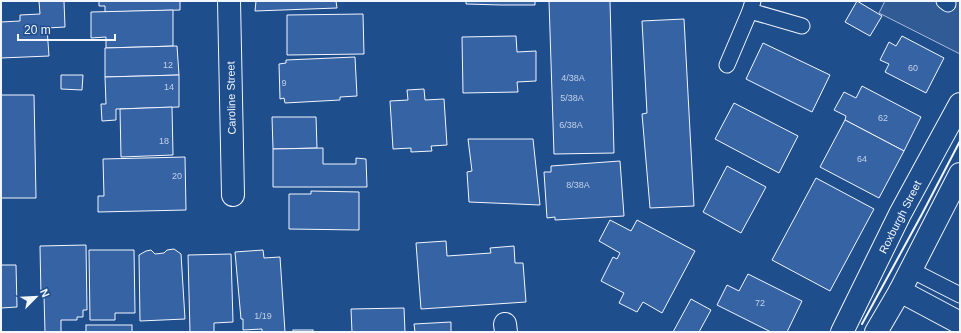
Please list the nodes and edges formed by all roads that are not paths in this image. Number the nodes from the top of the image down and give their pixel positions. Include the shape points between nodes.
1 (229, 1) edge
2 (752, 6) edge
3 (802, 26) dead end
4 (726, 65) dead end
5 (960, 104) edge
6 (960, 174) edge
7 (233, 195) dead end
8 (910, 270) junction
9 (900, 291) junction
10 (960, 295) edge
11 (960, 323) edge
12 (842, 332) edge
13 (876, 332) edge

1 - 7 street, Caroline Street
2 - 3 lane
2 - 4 lane
5 - 12 street, Roxburgh Street via 900,214
6 - 8 street
8 - 9 street
8 - 10 lane
9 - 11 street
9 - 13 street

